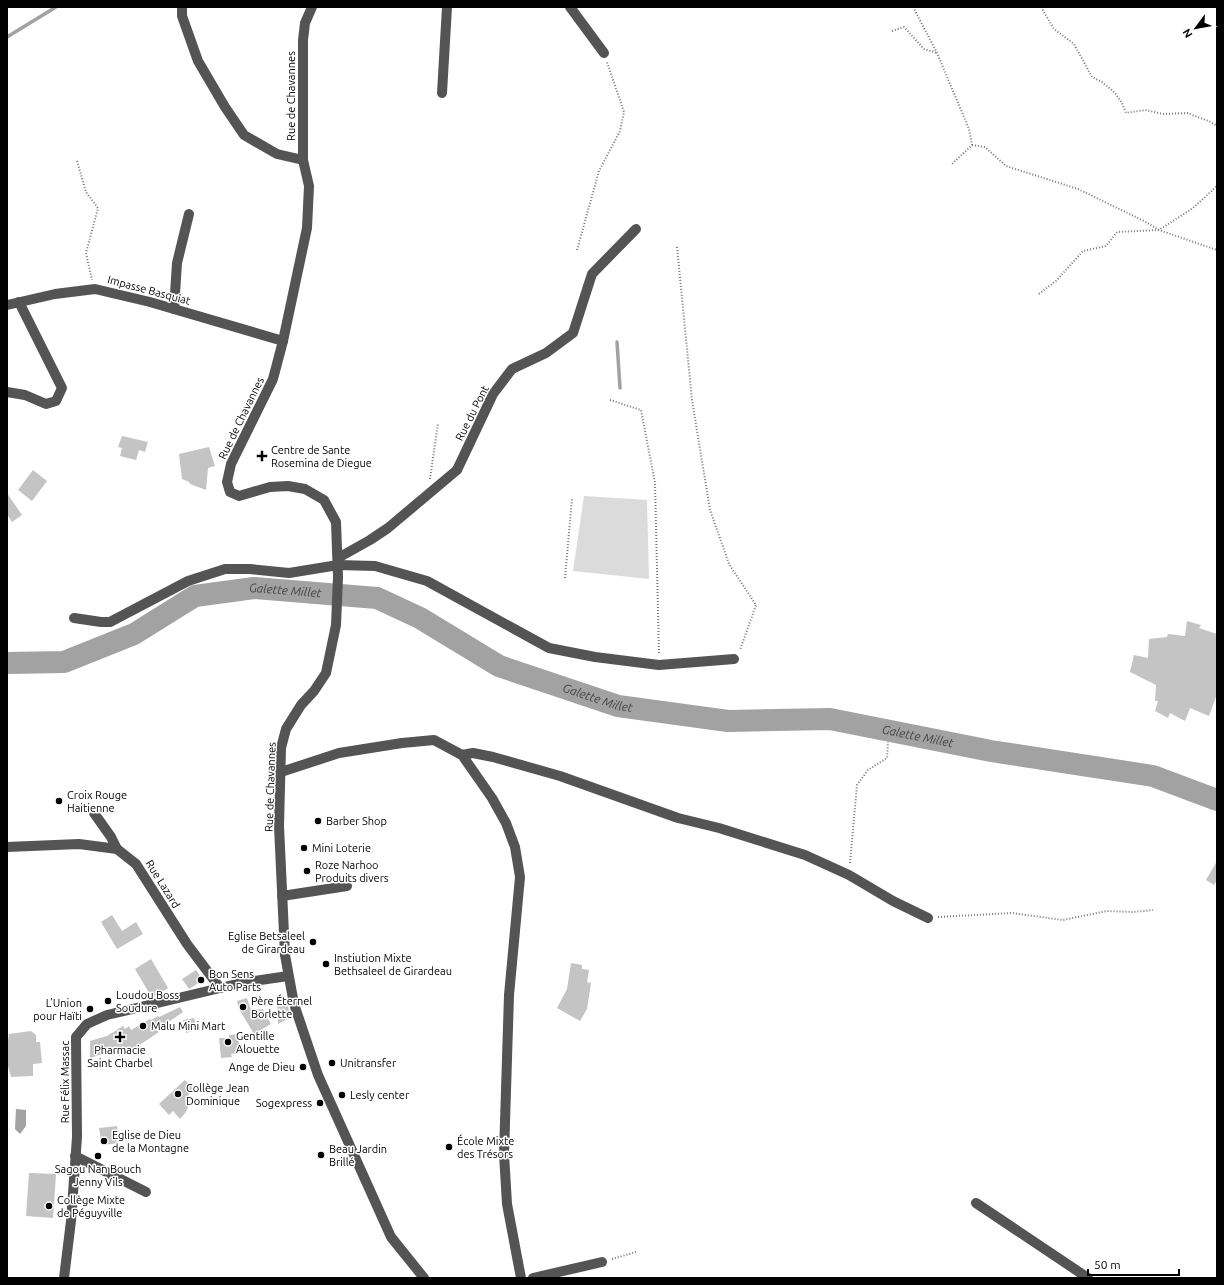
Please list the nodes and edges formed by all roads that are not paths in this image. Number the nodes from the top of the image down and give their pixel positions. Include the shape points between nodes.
1 (182, 7) edge
2 (312, 7) edge
3 (446, 7) edge
4 (570, 7) edge
5 (604, 53) road end
6 (442, 93) dead end
7 (303, 160) junction
8 (189, 214) dead end
9 (636, 229) dead end
10 (19, 302) junction
11 (7, 305) edge
12 (174, 309) junction
13 (283, 341) junction
14 (7, 392) edge
15 (338, 562) junction
16 (74, 618) dead end
17 (734, 659) road end
18 (462, 755) junction
19 (281, 772) junction
20 (94, 813) dead end
21 (7, 847) edge
22 (117, 850) junction
23 (348, 886) dead end
24 (282, 896) junction
25 (928, 918) road end
26 (288, 976) junction
27 (220, 988) junction
28 (75, 1156) junction
29 (146, 1192) dead end
30 (976, 1203) dead end
31 (602, 1262) road end
32 (64, 1278) edge
33 (424, 1278) edge
34 (521, 1278) edge
35 (533, 1278) edge
36 (1088, 1278) edge

1 - 7 street via 182,16 198,61 244,135 277,154
2 - 7 street, Rue de Chavannes via 305,23 303,40
3 - 6 street
4 - 5 street
7 - 13 street, Rue de Chavannes via 309,186 307,228
8 - 12 street via 177,263
9 - 15 street, Rue du Pont via 592,274 573,333 546,353 512,368 493,394 457,470 388,528
10 - 11 street, Impasse Basquiat
10 - 12 street, Impasse Basquiat via 95,289
10 - 14 street via 62,388 56,401 46,404 25,395
12 - 13 street, Impasse Basquiat
13 - 15 street, Rue de Chavannes via 273,379 231,464 227,482 230,492 239,496 270,487 288,486 304,489 324,500 336,522
15 - 16 street via 289,573 225,568 188,581 110,622
15 - 17 street via 375,566 427,581 548,648 659,665
15 - 19 street, Rue de Chavannes via 336,625 326,673 286,729 281,748
18 - 19 street via 434,740 402,743 339,754
18 - 25 street via 473,753 493,757 560,776 678,818 805,855 849,875
18 - 34 street via 492,798 506,824 515,848 520,877 509,995 504,1154 507,1204
19 - 24 street, Rue de Chavannes via 279,826
20 - 22 street
21 - 22 street, Rue Lazard via 79,844
22 - 27 street, Rue Lazard via 136,864 187,944
23 - 24 street
24 - 26 street, Rue de Chavannes
26 - 27 street, Rue Félix Massac
26 - 33 street, Rue de Chavannes via 294,1004 318,1075 391,1237
27 - 28 street, Rue Félix Massac via 107,1015 87,1024 76,1037
28 - 29 street
28 - 32 street, Rue Félix Massac
30 - 36 street
31 - 35 street

